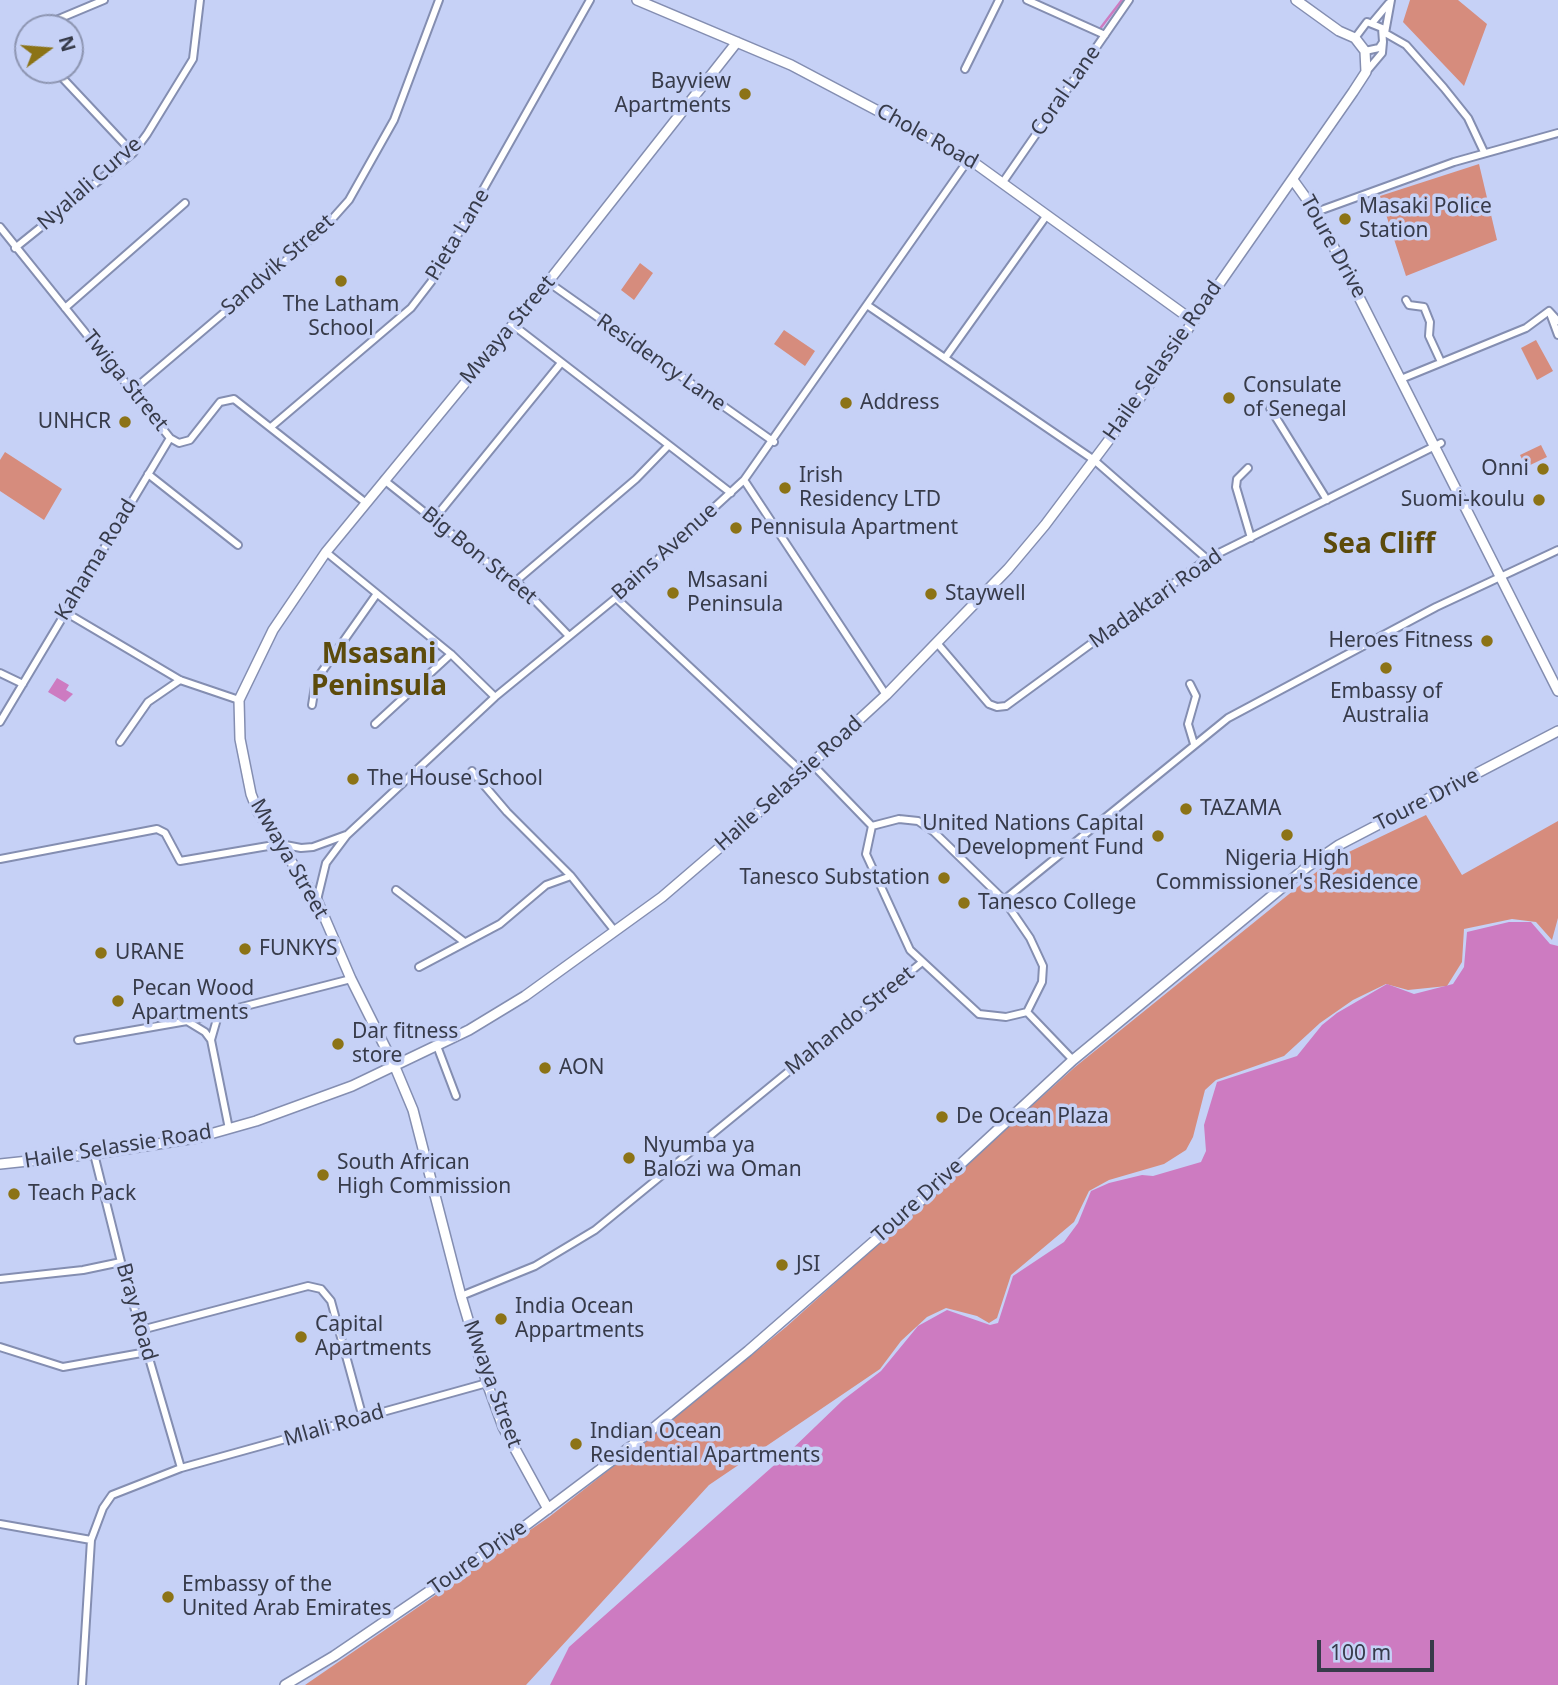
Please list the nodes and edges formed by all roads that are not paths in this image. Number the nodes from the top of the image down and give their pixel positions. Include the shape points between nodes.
1 (104, 0) edge
2 (201, 0) edge
3 (439, 0) edge
4 (590, 0) edge
5 (637, 0) edge
6 (999, 0) edge
7 (1027, 0) edge
8 (1129, 0) edge
9 (1296, 0) edge
10 (1391, 1) edge
11 (70, 14) edge
12 (1373, 22) junction
13 (1362, 25) junction
14 (1339, 31) junction
15 (1385, 33) junction
16 (1105, 35) junction
17 (1355, 38) junction
18 (737, 42) junction
19 (1383, 42) junction
20 (1365, 51) junction
21 (965, 69) dead end
22 (1366, 72) junction
23 (68, 84) edge
24 (1558, 133) edge
25 (1484, 152) junction
26 (133, 153) junction
27 (969, 159) junction
28 (1293, 180) junction
29 (1003, 182) junction
30 (185, 203) dead end
31 (1316, 212) junction
32 (1047, 215) junction
33 (0, 227) edge
34 (15, 248) junction
35 (548, 282) junction
36 (1406, 300) dead end
37 (867, 305) junction
38 (65, 308) junction
39 (1549, 311) junction
40 (1192, 320) junction
41 (1558, 321) edge
42 (513, 325) junction
43 (1558, 335) edge
44 (944, 358) junction
45 (1441, 362) junction
46 (561, 363) junction
47 (1401, 379) junction
48 (133, 390) junction
49 (1270, 408) dead end
50 (271, 427) junction
51 (170, 438) junction
52 (774, 442) junction
53 (1437, 445) junction
54 (668, 446) junction
55 (1094, 460) junction
56 (1248, 468) dead end
57 (148, 474) junction
58 (384, 480) junction
59 (744, 480) junction
60 (731, 493) junction
61 (1327, 500) junction
62 (366, 502) junction
63 (434, 519) junction
64 (1251, 538) junction
65 (238, 545) dead end
66 (1558, 550) edge
67 (326, 552) junction
68 (1207, 559) junction
69 (1501, 579) junction
70 (516, 581) junction
71 (376, 595) junction
72 (616, 597) junction
73 (65, 612) junction
74 (569, 636) junction
75 (937, 643) junction
76 (451, 654) junction
77 (0, 673) edge
78 (180, 680) junction
79 (23, 684) junction
80 (1190, 684) dead end
81 (1558, 691) edge
82 (886, 695) junction
83 (495, 697) junction
84 (239, 700) junction
85 (312, 705) dead end
86 (0, 722) edge
87 (375, 724) dead end
88 (1558, 732) edge
89 (120, 743) dead end
90 (1194, 744) junction
91 (812, 764) junction
92 (472, 771) dead end
93 (802, 772) junction
94 (872, 826) junction
95 (347, 835) junction
96 (280, 844) junction
97 (0, 859) edge
98 (571, 876) junction
99 (396, 890) dead end
100 (317, 900) junction
101 (1003, 900) junction
102 (614, 930) junction
103 (463, 941) junction
104 (921, 963) junction
105 (419, 967) dead end
106 (351, 979) junction
107 (219, 1012) junction
108 (1027, 1012) junction
109 (187, 1021) junction
110 (78, 1040) dead end
111 (211, 1040) junction
112 (437, 1046) junction
113 (1073, 1060) junction
114 (395, 1067) junction
115 (456, 1096) dead end
116 (229, 1129) junction
117 (94, 1154) junction
118 (0, 1164) edge
119 (121, 1262) junction
120 (0, 1279) edge
121 (461, 1296) junction
122 (141, 1330) junction
123 (0, 1347) edge
124 (147, 1352) junction
125 (487, 1383) junction
126 (363, 1418) junction
127 (181, 1468) junction
128 (548, 1509) junction
129 (0, 1524) edge
130 (91, 1540) junction
131 (82, 1685) edge
132 (285, 1685) edge

1 - 11 street
2 - 26 street, Nyalali Curve via 193,60
3 - 48 street, Sandvik Street via 394,120 349,200 325,227
4 - 50 street, Pieta Lane via 431,282 411,307
5 - 18 street, Chole Road
6 - 21 street
7 - 16 street
8 - 16 street, Coral Lane
9 - 14 street
10 - 12 street
10 - 15 street
12 - 13 street
12 - 15 street
13 - 14 street
13 - 17 street
14 - 17 street
15 - 19 street
15 - 25 street via 1406,45 1444,88 1468,118
16 - 29 street, Coral Lane
17 - 20 street
18 - 27 street, Chole Road via 839,88
18 - 35 street, Mwaya Street
19 - 20 street
19 - 22 street via 1382,53
20 - 22 street
22 - 28 street, Haile Selassie Road
23 - 26 street
24 - 25 street
25 - 31 street
26 - 34 street, Nyalali Curve
27 - 29 street, Chole Road
27 - 37 street, Bains Avenue
28 - 31 street, Toure Drive
28 - 40 street, Haile Selassie Road
29 - 32 street, Chole Road
30 - 38 street
31 - 47 street, Toure Drive
32 - 40 street, Chole Road
32 - 44 street
33 - 34 street, Twiga Street
34 - 38 street, Twiga Street
35 - 42 street, Mwaya Street
35 - 52 street, Residency Lane
36 - 45 street via 1409,305 1424,307 1429,336
37 - 44 street
37 - 52 street, Bains Avenue
38 - 48 street, Twiga Street
39 - 41 street
39 - 43 street
39 - 45 street via 1526,328
40 - 55 street, Haile Selassie Road
42 - 46 street
42 - 58 street, Mwaya Street
44 - 55 street
45 - 47 street
46 - 54 street
46 - 63 street
47 - 53 street, Toure Drive
48 - 51 street, Twiga Street
49 - 61 street
50 - 51 street, Twiga Street via 226,398 190,440 180,443
50 - 62 street, Twiga Street
51 - 57 street, Kahama Road
52 - 59 street, Bains Avenue
53 - 61 street, Madaktari Road
53 - 69 street, Toure Drive
54 - 60 street
54 - 70 street
55 - 68 street
55 - 75 street, Haile Selassie Road via 1008,569
56 - 64 street via 1236,486
57 - 65 street
57 - 73 street, Kahama Road
58 - 62 street, Mwaya Street
58 - 63 street, Big Bon Street
59 - 60 street, Bains Avenue
59 - 82 street
60 - 72 street, Bains Avenue
61 - 64 street, Madaktari Road
62 - 67 street, Mwaya Street
63 - 70 street, Big Bon Street via 502,575
64 - 68 street, Madaktari Road
66 - 69 street
67 - 71 street
67 - 84 street, Mwaya Street via 273,630
68 - 75 street, Madaktari Road via 1002,707 989,704
69 - 81 street, Toure Drive
69 - 90 street via 1436,607 1247,706
70 - 74 street, Big Bon Street
71 - 76 street
71 - 85 street via 316,680
72 - 74 street, Bains Avenue
72 - 93 street
73 - 78 street
73 - 79 street, Kahama Road
74 - 83 street, Bains Avenue
75 - 82 street, Haile Selassie Road
76 - 83 street
76 - 87 street
77 - 79 street
78 - 84 street
78 - 89 street via 148,702
79 - 86 street, Kahama Road
80 - 90 street via 1196,696 1188,724
82 - 91 street, Haile Selassie Road
83 - 95 street, Bains Avenue
84 - 96 street, Mwaya Street via 240,739 251,794
88 - 113 street, Toure Drive via 1339,845
90 - 101 street
91 - 93 street, Haile Selassie Road
91 - 94 street
92 - 98 street
93 - 102 street, Haile Selassie Road via 672,888
94 - 101 street via 899,819 918,821
94 - 104 street via 866,854 906,943
95 - 96 street via 313,847
95 - 100 street, Bains Avenue via 326,863
96 - 97 street via 180,861 165,833 157,829
96 - 100 street, Mwaya Street
98 - 102 street
98 - 103 street via 546,885 500,924
99 - 103 street
100 - 106 street, Mwaya Street
101 - 108 street via 1038,951 1042,966 1040,989
102 - 112 street, Haile Selassie Road via 525,996
103 - 105 street
104 - 108 street, Mahando Street via 979,1014 1006,1017
104 - 121 street, Mahando Street via 595,1230 535,1266
106 - 107 street
106 - 114 street, Mwaya Street
107 - 109 street
107 - 111 street
108 - 113 street
109 - 110 street
109 - 111 street
111 - 116 street
112 - 114 street, Haile Selassie Road
112 - 115 street
113 - 128 street, Toure Drive via 748,1351
114 - 116 street, Haile Selassie Road
114 - 121 street, Mwaya Street via 417,1122
116 - 117 street, Haile Selassie Road
117 - 118 street, Haile Selassie Road
117 - 119 street, Bray Road
119 - 120 street
119 - 122 street, Bray Road
121 - 125 street, Mwaya Street
122 - 124 street, Bray Road
122 - 126 street via 308,1286 321,1289 331,1301
123 - 124 street via 63,1367
124 - 127 street, Bray Road
125 - 126 street, Mlali Road
125 - 128 street, Mwaya Street via 509,1438
126 - 127 street, Mlali Road
127 - 130 street, Mlali Road via 112,1495
128 - 132 street, Toure Drive via 440,1586
129 - 130 street
130 - 131 street, Mlali Road

